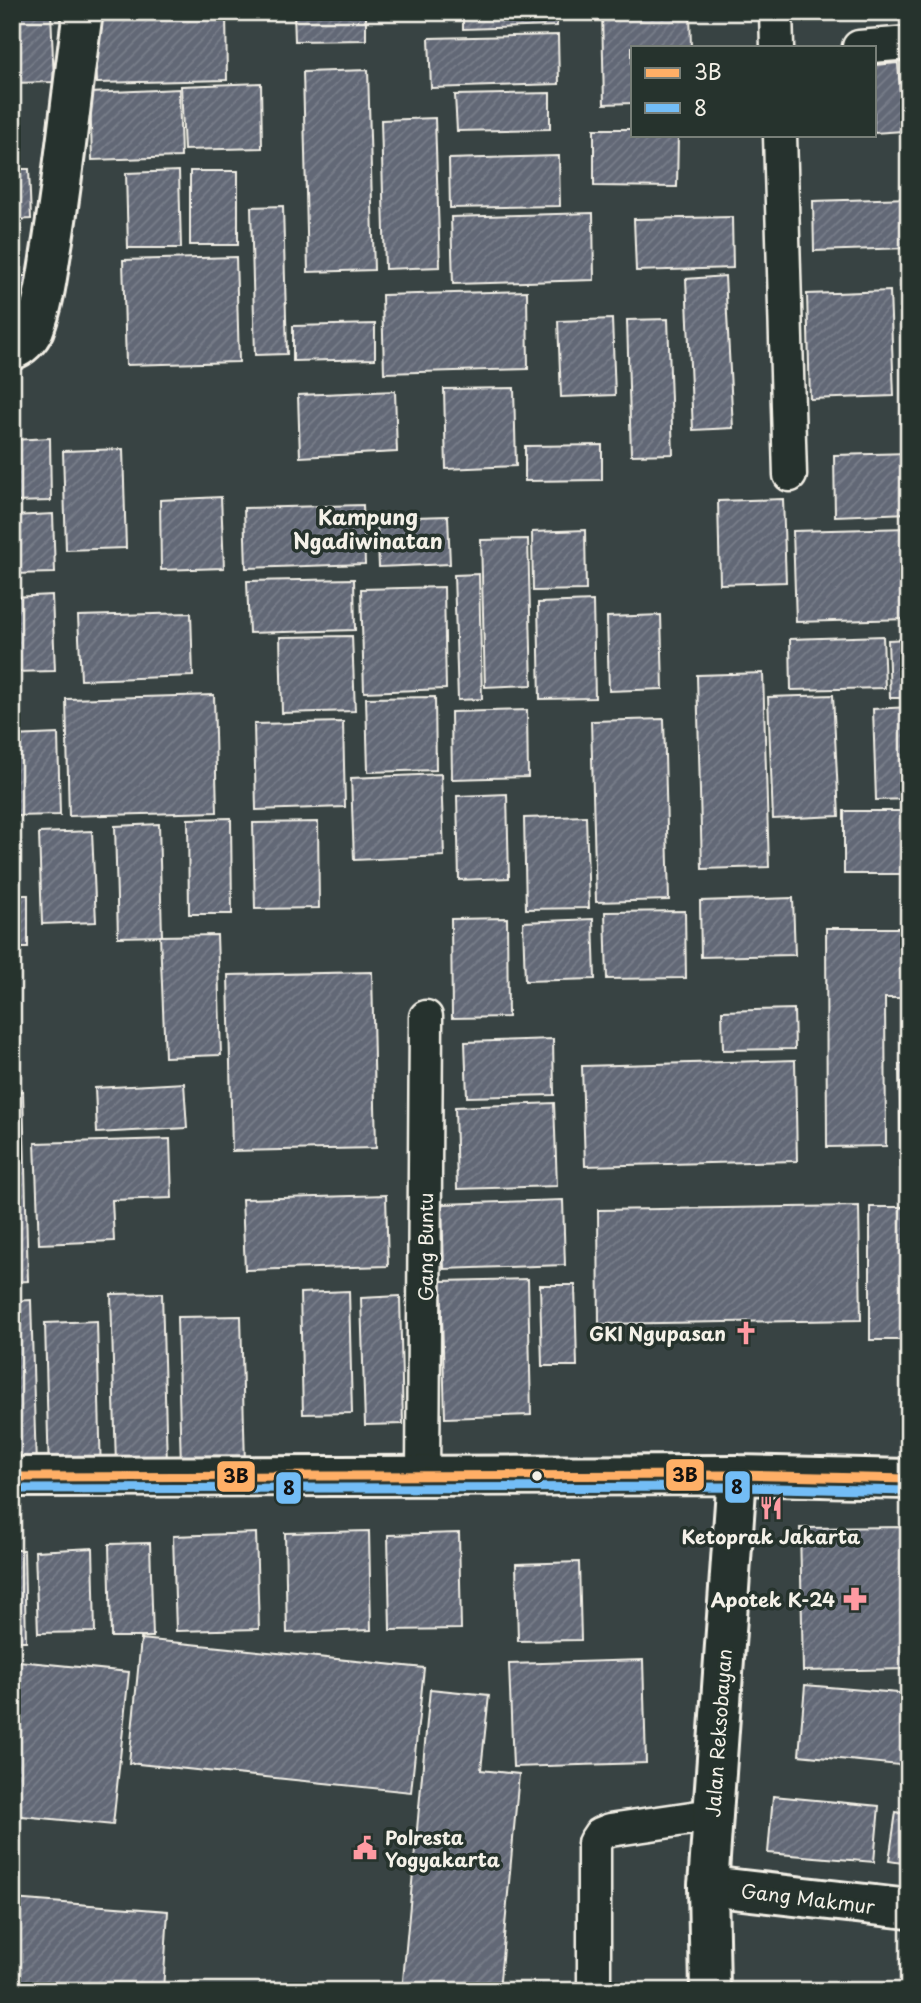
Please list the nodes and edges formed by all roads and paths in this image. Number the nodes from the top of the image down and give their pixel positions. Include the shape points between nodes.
1 (83, 12) edge
2 (776, 12) edge
3 (909, 43) edge
4 (777, 46) edge
5 (872, 46) edge
6 (780, 136) edge
7 (12, 351) edge
8 (790, 475) dead end
9 (426, 1017) dead end
10 (737, 1475) junction
11 (423, 1476) junction
12 (12, 1477) edge
13 (909, 1479) edge
14 (712, 1815) junction
15 (708, 1886) junction
16 (909, 1909) edge
17 (594, 1991) edge
18 (710, 1991) edge

1 - 7 street via 44,297 33,331
2 - 4 lane
3 - 5 lane
6 - 8 lane
9 - 11 lane, Gang Buntu
10 - 11 street
10 - 13 street
10 - 14 street, Jalan Reksobayan
11 - 12 street
14 - 15 street, Jalan Reksobayan
14 - 17 lane via 600,1834 594,1843
15 - 16 street, Gang Makmur
15 - 18 street, Jalan Reksobayan

